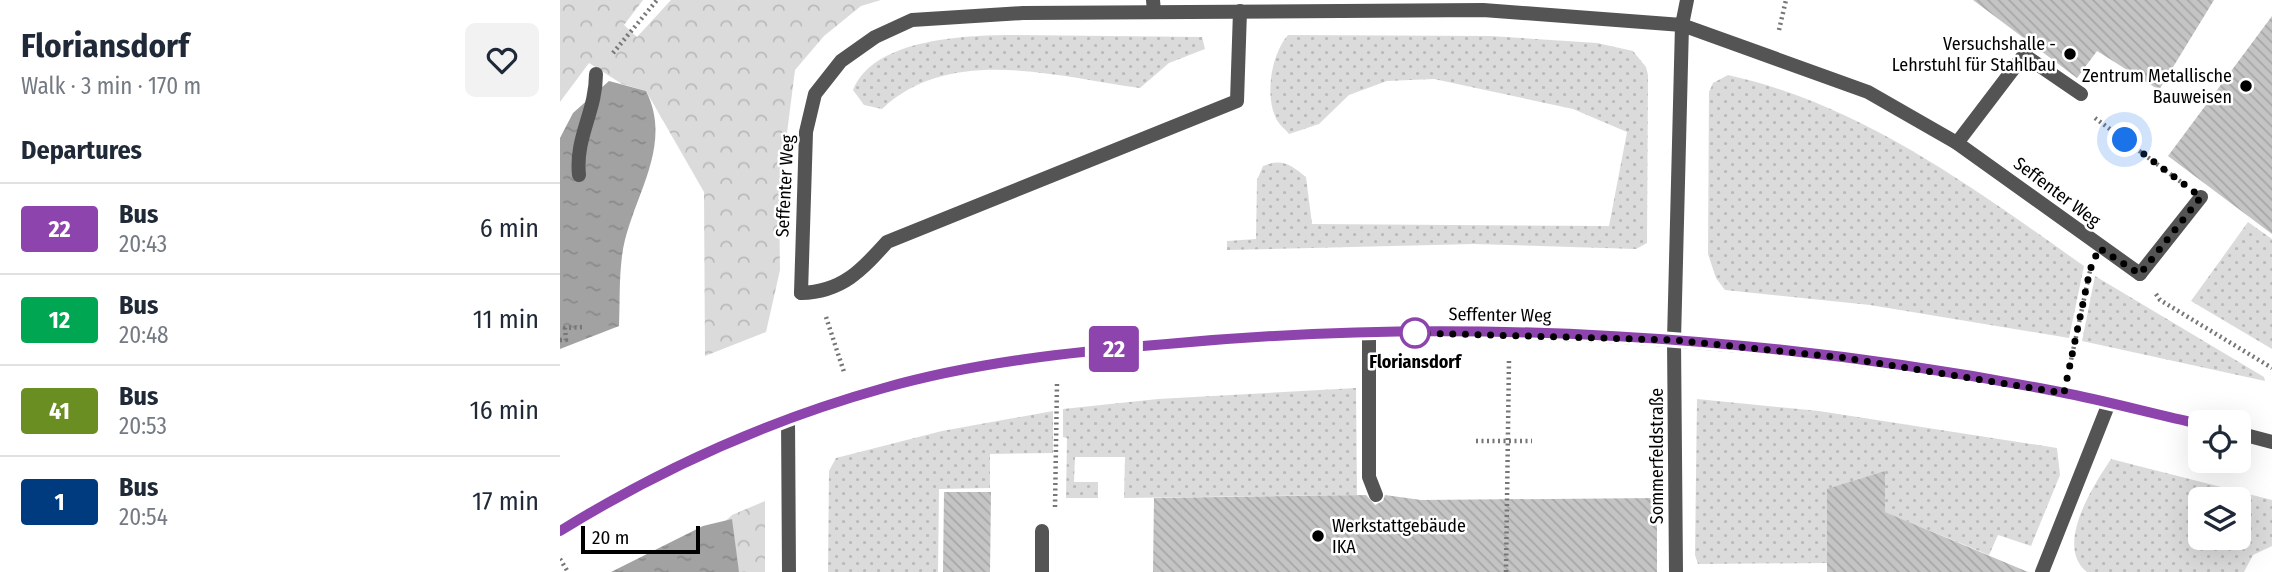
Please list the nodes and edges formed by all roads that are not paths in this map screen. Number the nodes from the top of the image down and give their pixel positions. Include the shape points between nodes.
1 (1687, 0) edge
2 (1154, 6) edge
3 (1240, 11) junction
4 (1682, 25) junction
5 (596, 74) dead end
6 (2081, 94) road end
7 (1957, 143) junction
8 (579, 175) dead end
9 (2201, 197) road end
10 (1369, 333) junction
11 (1674, 340) junction
12 (2109, 403) junction
13 (788, 419) junction
14 (2188, 421) edge
15 (2251, 436) edge
16 (2272, 442) edge
17 (1376, 495) dead end
18 (560, 531) edge
19 (1042, 531) dead end
20 (789, 572) edge
21 (1042, 572) edge
22 (1676, 572) edge
23 (2042, 572) edge

1 - 4 street
2 - 3 street, Seffenter Weg
2 - 3 street, Seffenter Weg via 912,20 875,37 841,61 816,94 806,132 801,293 819,293 857,275 887,242 1237,101
3 - 4 street, Seffenter Weg via 1483,10
4 - 7 street, Seffenter Weg via 1868,92
4 - 11 street
5 - 8 street via 592,108 577,153
6 - 7 street via 2024,55
7 - 9 street, Seffenter Weg via 2140,274
10 - 11 street, Seffenter Weg
10 - 13 street, Seffenter Weg via 1227,338 1055,354 974,367
10 - 17 street via 1369,477
11 - 12 street, Seffenter Weg via 1846,358
11 - 22 street, Sommerfeldstraße
12 - 14 street, Seffenter Weg
12 - 23 street
13 - 18 street, Seffenter Weg via 681,462
13 - 20 street
15 - 16 street
19 - 21 street

